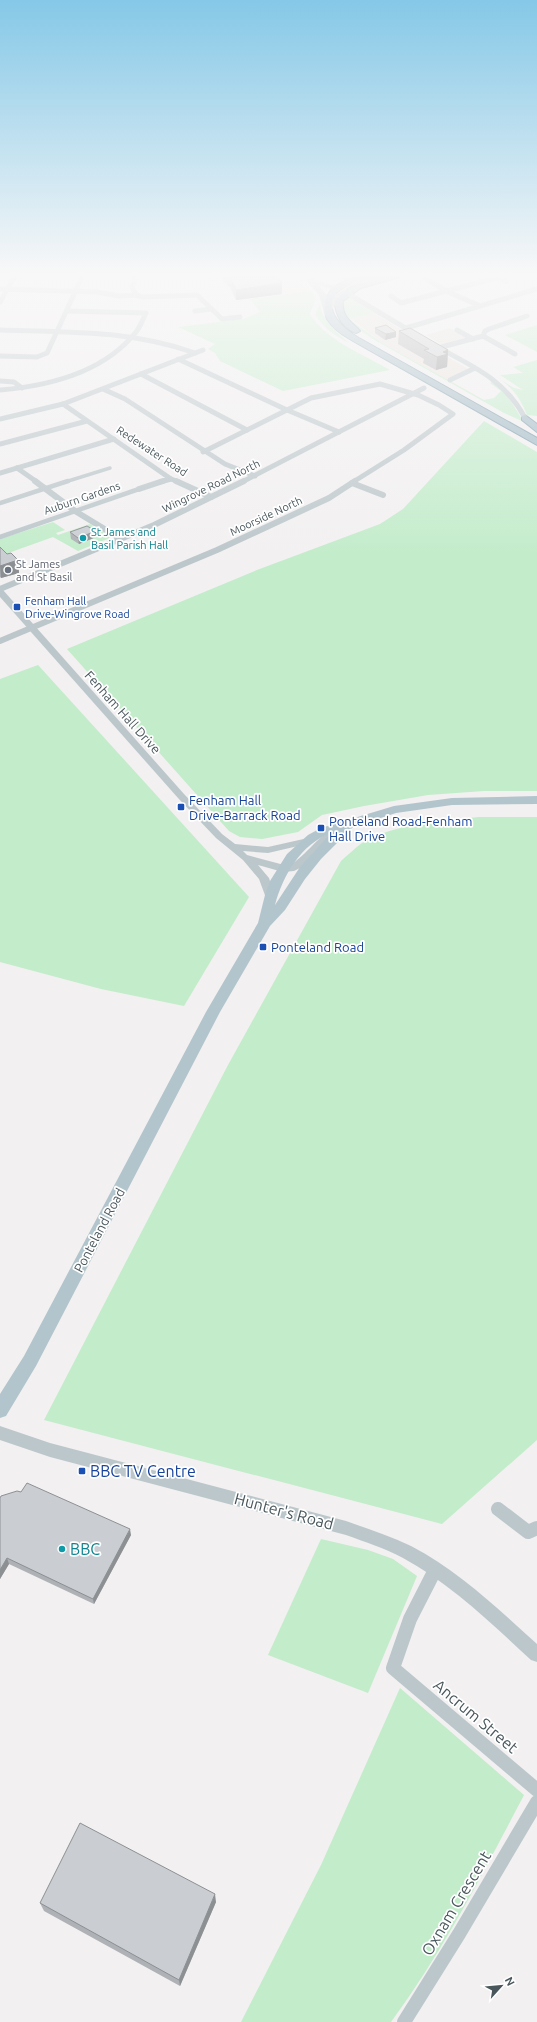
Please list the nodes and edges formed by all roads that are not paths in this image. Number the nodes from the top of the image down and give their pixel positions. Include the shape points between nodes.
1 (81, 371) edge
2 (148, 371) edge
3 (204, 371) edge
4 (412, 371) edge
5 (428, 371) edge
6 (468, 371) edge
7 (480, 371) edge
8 (141, 374) junction
9 (450, 380) dead end
10 (0, 381) edge
11 (22, 388) junction
12 (424, 388) dead end
13 (103, 389) junction
14 (0, 390) edge
15 (412, 394) junction
16 (64, 404) junction
17 (287, 410) junction
18 (525, 418) joint
19 (0, 420) edge
20 (87, 421) junction
21 (537, 429) edge
22 (247, 430) junction
23 (339, 432) junction
24 (537, 434) edge
25 (114, 439) junction
26 (537, 442) edge
27 (0, 444) edge
28 (203, 452) junction
29 (17, 468) junction
30 (110, 468) dead end
31 (0, 472) edge
32 (255, 476) junction
33 (171, 479) junction
34 (352, 483) junction
35 (45, 489) junction
36 (139, 489) joint
37 (382, 494) dead end
38 (212, 497) junction
39 (0, 503) edge
40 (75, 511) junction
41 (0, 537) edge
42 (121, 539) junction
43 (0, 590) edge
44 (31, 629) junction
45 (0, 641) edge
46 (537, 800) edge
47 (346, 826) junction
48 (308, 841) junction
49 (233, 846) junction
50 (244, 857) junction
51 (290, 869) junction
52 (270, 896) junction
53 (265, 923) junction
54 (0, 1410) edge
55 (0, 1433) edge
56 (498, 1509) dead end
57 (537, 1528) edge
58 (435, 1570) junction
59 (537, 1654) edge
60 (537, 1790) edge
61 (537, 1802) edge
62 (404, 2022) edge

1 - 11 street via 43,385
2 - 8 street
3 - 17 street
4 - 26 highway
5 - 24 highway
6 - 9 street
7 - 18 street via 506,388 518,402
8 - 13 street
8 - 22 street
10 - 11 street via 14,382
11 - 14 street
12 - 15 street, Wingrove Road North
13 - 16 street
13 - 28 street via 125,399
15 - 17 street via 387,384 380,384 324,394
15 - 23 street, Wingrove Road North
15 - 34 street, Moorside North via 453,414 404,450
16 - 19 street
16 - 20 street, Redewater Road
17 - 22 street
17 - 23 street
18 - 21 highway
20 - 25 street, Redewater Road
20 - 27 street
22 - 28 street
23 - 32 street, Wingrove Road North
25 - 29 street
25 - 33 street, Redewater Road
28 - 32 street
29 - 31 street
29 - 35 street
30 - 35 street
32 - 38 street, Wingrove Road North
33 - 36 street, Auburn Gardens
33 - 38 street, Redewater Road
34 - 37 street
34 - 44 street, Moorside North via 329,498 238,541
35 - 39 street
35 - 40 street
36 - 40 street, Auburn Gardens
38 - 42 street, Wingrove Road North via 154,526
40 - 41 street, Auburn Gardens
40 - 42 street
42 - 43 street, Wingrove Road North
43 - 44 street, Fenham Hall Drive
44 - 45 street, Moorside North
44 - 49 street, Fenham Hall Drive via 181,796
46 - 47 main road via 411,806 370,816
47 - 48 main road, Ponteland Road via 325,831
47 - 51 main road, Ponteland Road via 315,857
48 - 49 street via 268,850
48 - 51 main road, Ponteland Road
49 - 50 street, Fenham Hall Drive
49 - 51 street, Fenham Hall Drive
50 - 51 street, Fenham Hall Drive
50 - 52 street via 264,878
51 - 52 main road, Ponteland Road via 273,886
51 - 53 main road, Ponteland Road via 277,913
52 - 53 main road, Ponteland Road
53 - 54 main road, Ponteland Road via 213,1012 33,1355
55 - 58 street, Hunter's Road via 57,1451 346,1528 387,1542
56 - 57 street via 528,1532
58 - 59 street, Hunter's Road via 467,1593
58 - 60 street, Ancrum Street via 410,1619 393,1668
61 - 62 street, Oxnam Crescent

